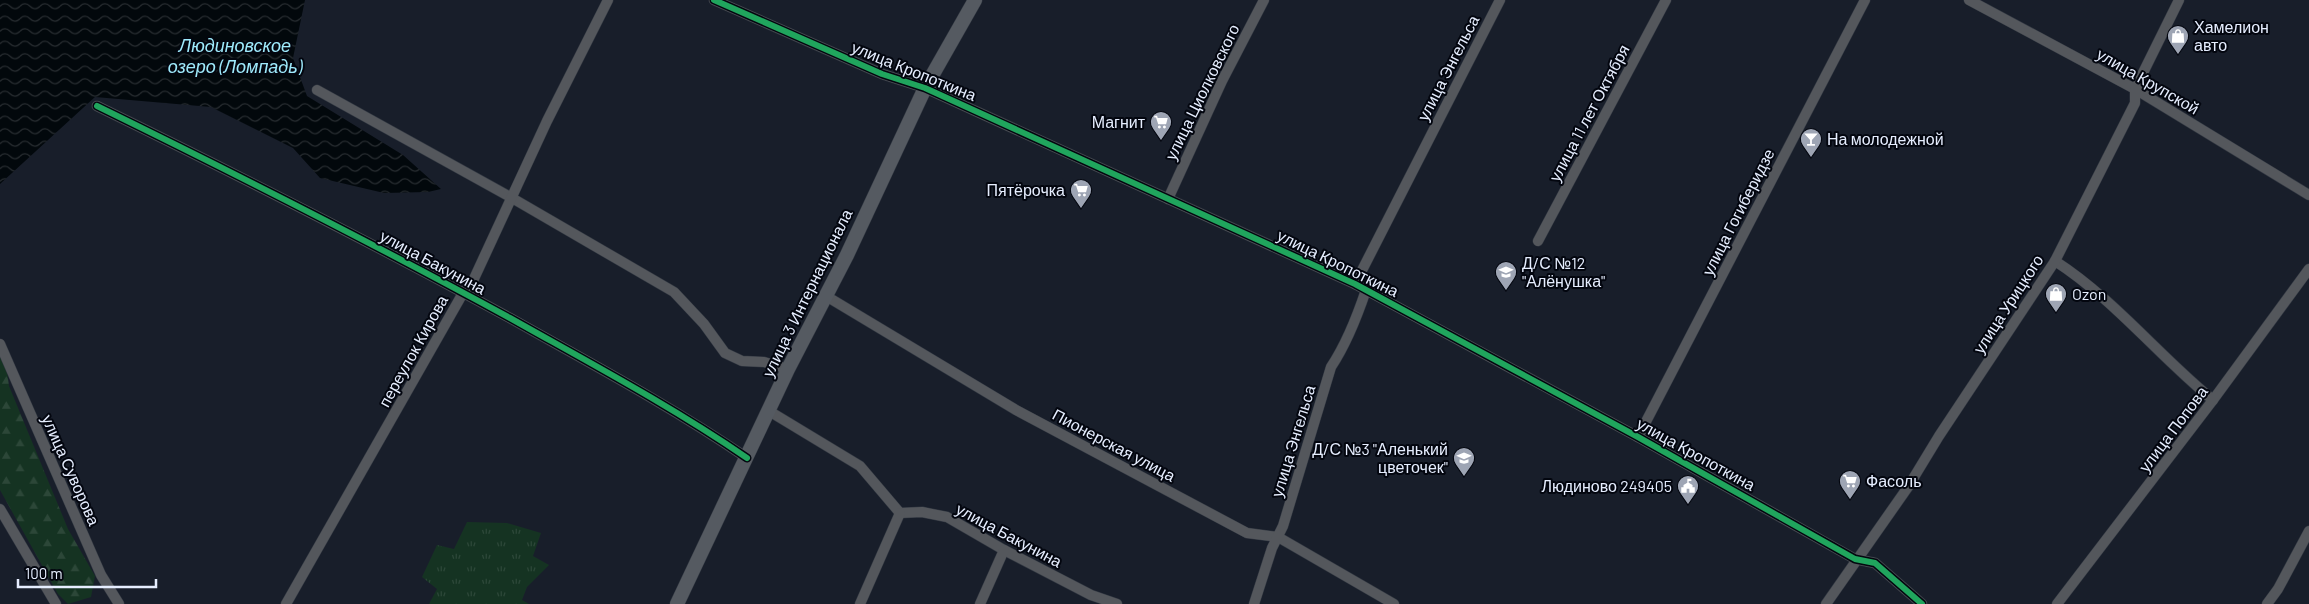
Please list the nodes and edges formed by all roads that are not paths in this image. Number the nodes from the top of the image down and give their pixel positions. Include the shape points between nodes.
1 (608, 0) edge
2 (714, 0) edge
3 (975, 0) edge
4 (1264, 0) edge
5 (1500, 0) edge
6 (1666, 0) edge
7 (1864, 0) edge
8 (1969, 0) edge
9 (2179, 0) edge
10 (925, 88) junction
11 (2135, 89) junction
12 (317, 90) dead end
13 (97, 106) dead end
14 (2309, 195) edge
15 (512, 198) junction
16 (1168, 199) junction
17 (1538, 240) dead end
18 (2055, 260) junction
19 (2309, 269) edge
20 (1355, 284) junction
21 (1366, 290) junction
22 (463, 293) junction
23 (826, 296) junction
24 (0, 344) edge
25 (788, 369) junction
26 (2213, 400) junction
27 (768, 411) junction
28 (1638, 437) junction
29 (747, 458) junction
30 (0, 509) edge
31 (900, 513) junction
32 (2309, 531) edge
33 (1278, 537) junction
34 (1004, 550) junction
35 (1855, 560) junction
36 (1089, 600) edge
37 (56, 604) edge
38 (120, 604) edge
39 (286, 604) edge
40 (677, 604) edge
41 (860, 604) edge
42 (980, 604) edge
43 (1117, 604) edge
44 (1254, 604) edge
45 (1394, 604) edge
46 (1826, 604) edge
47 (1922, 604) edge
48 (2057, 604) edge
49 (2267, 604) edge

1 - 15 street, переулок Кирова
2 - 10 street, улица Кропоткина via 882,74
3 - 10 street, улица 3 Интернационала
4 - 16 street, улица Циолковского via 1222,81
5 - 20 street, улица Энгельса
6 - 17 street, улица 11 лет Октября
7 - 28 street, улица Гогиберидзе
8 - 11 street, улица Крупской
9 - 11 street, улица Урицкого
10 - 16 street, улица Кропоткина
10 - 23 street, улица 3 Интернационала
11 - 14 street, улица Крупской
11 - 18 street, улица Урицкого via 2135,103
12 - 15 street
13 - 22 street, улица Бакунина via 233,172
15 - 22 street, переулок Кирова via 472,283
15 - 25 street via 674,292 726,353 742,361 764,362
16 - 20 street, улица Кропоткина
18 - 26 street via 2095,290
18 - 35 street, улица Урицкого via 1908,487
19 - 26 street, улица Попова
20 - 21 street, улица Кропоткина
21 - 28 street, улица Кропоткина
21 - 33 street, улица Энгельса via 1341,353 1331,367
22 - 29 street, улица Бакунина via 691,420
22 - 39 street, переулок Кирова
23 - 25 street, улица 3 Интернационала
23 - 33 street, Пионерская улица via 1025,415 1247,533
24 - 38 street, улица Суворова via 101,575
25 - 27 street, улица 3 Интернационала
26 - 48 street, улица Попова
27 - 29 street, улица 3 Интернационала
27 - 31 street via 860,466
28 - 35 street, улица Кропоткина
29 - 40 street, улица 3 Интернационала
30 - 37 street
31 - 34 street, улица Бакунина via 922,512 947,518
31 - 41 street
32 - 49 street
33 - 44 street, улица Энгельса
33 - 45 street, Пионерская улица
34 - 36 street, улица Бакунина
34 - 42 street
35 - 46 street, улица Урицкого
35 - 47 street, улица Кропоткина via 1875,563
36 - 43 street, улица Бакунина

